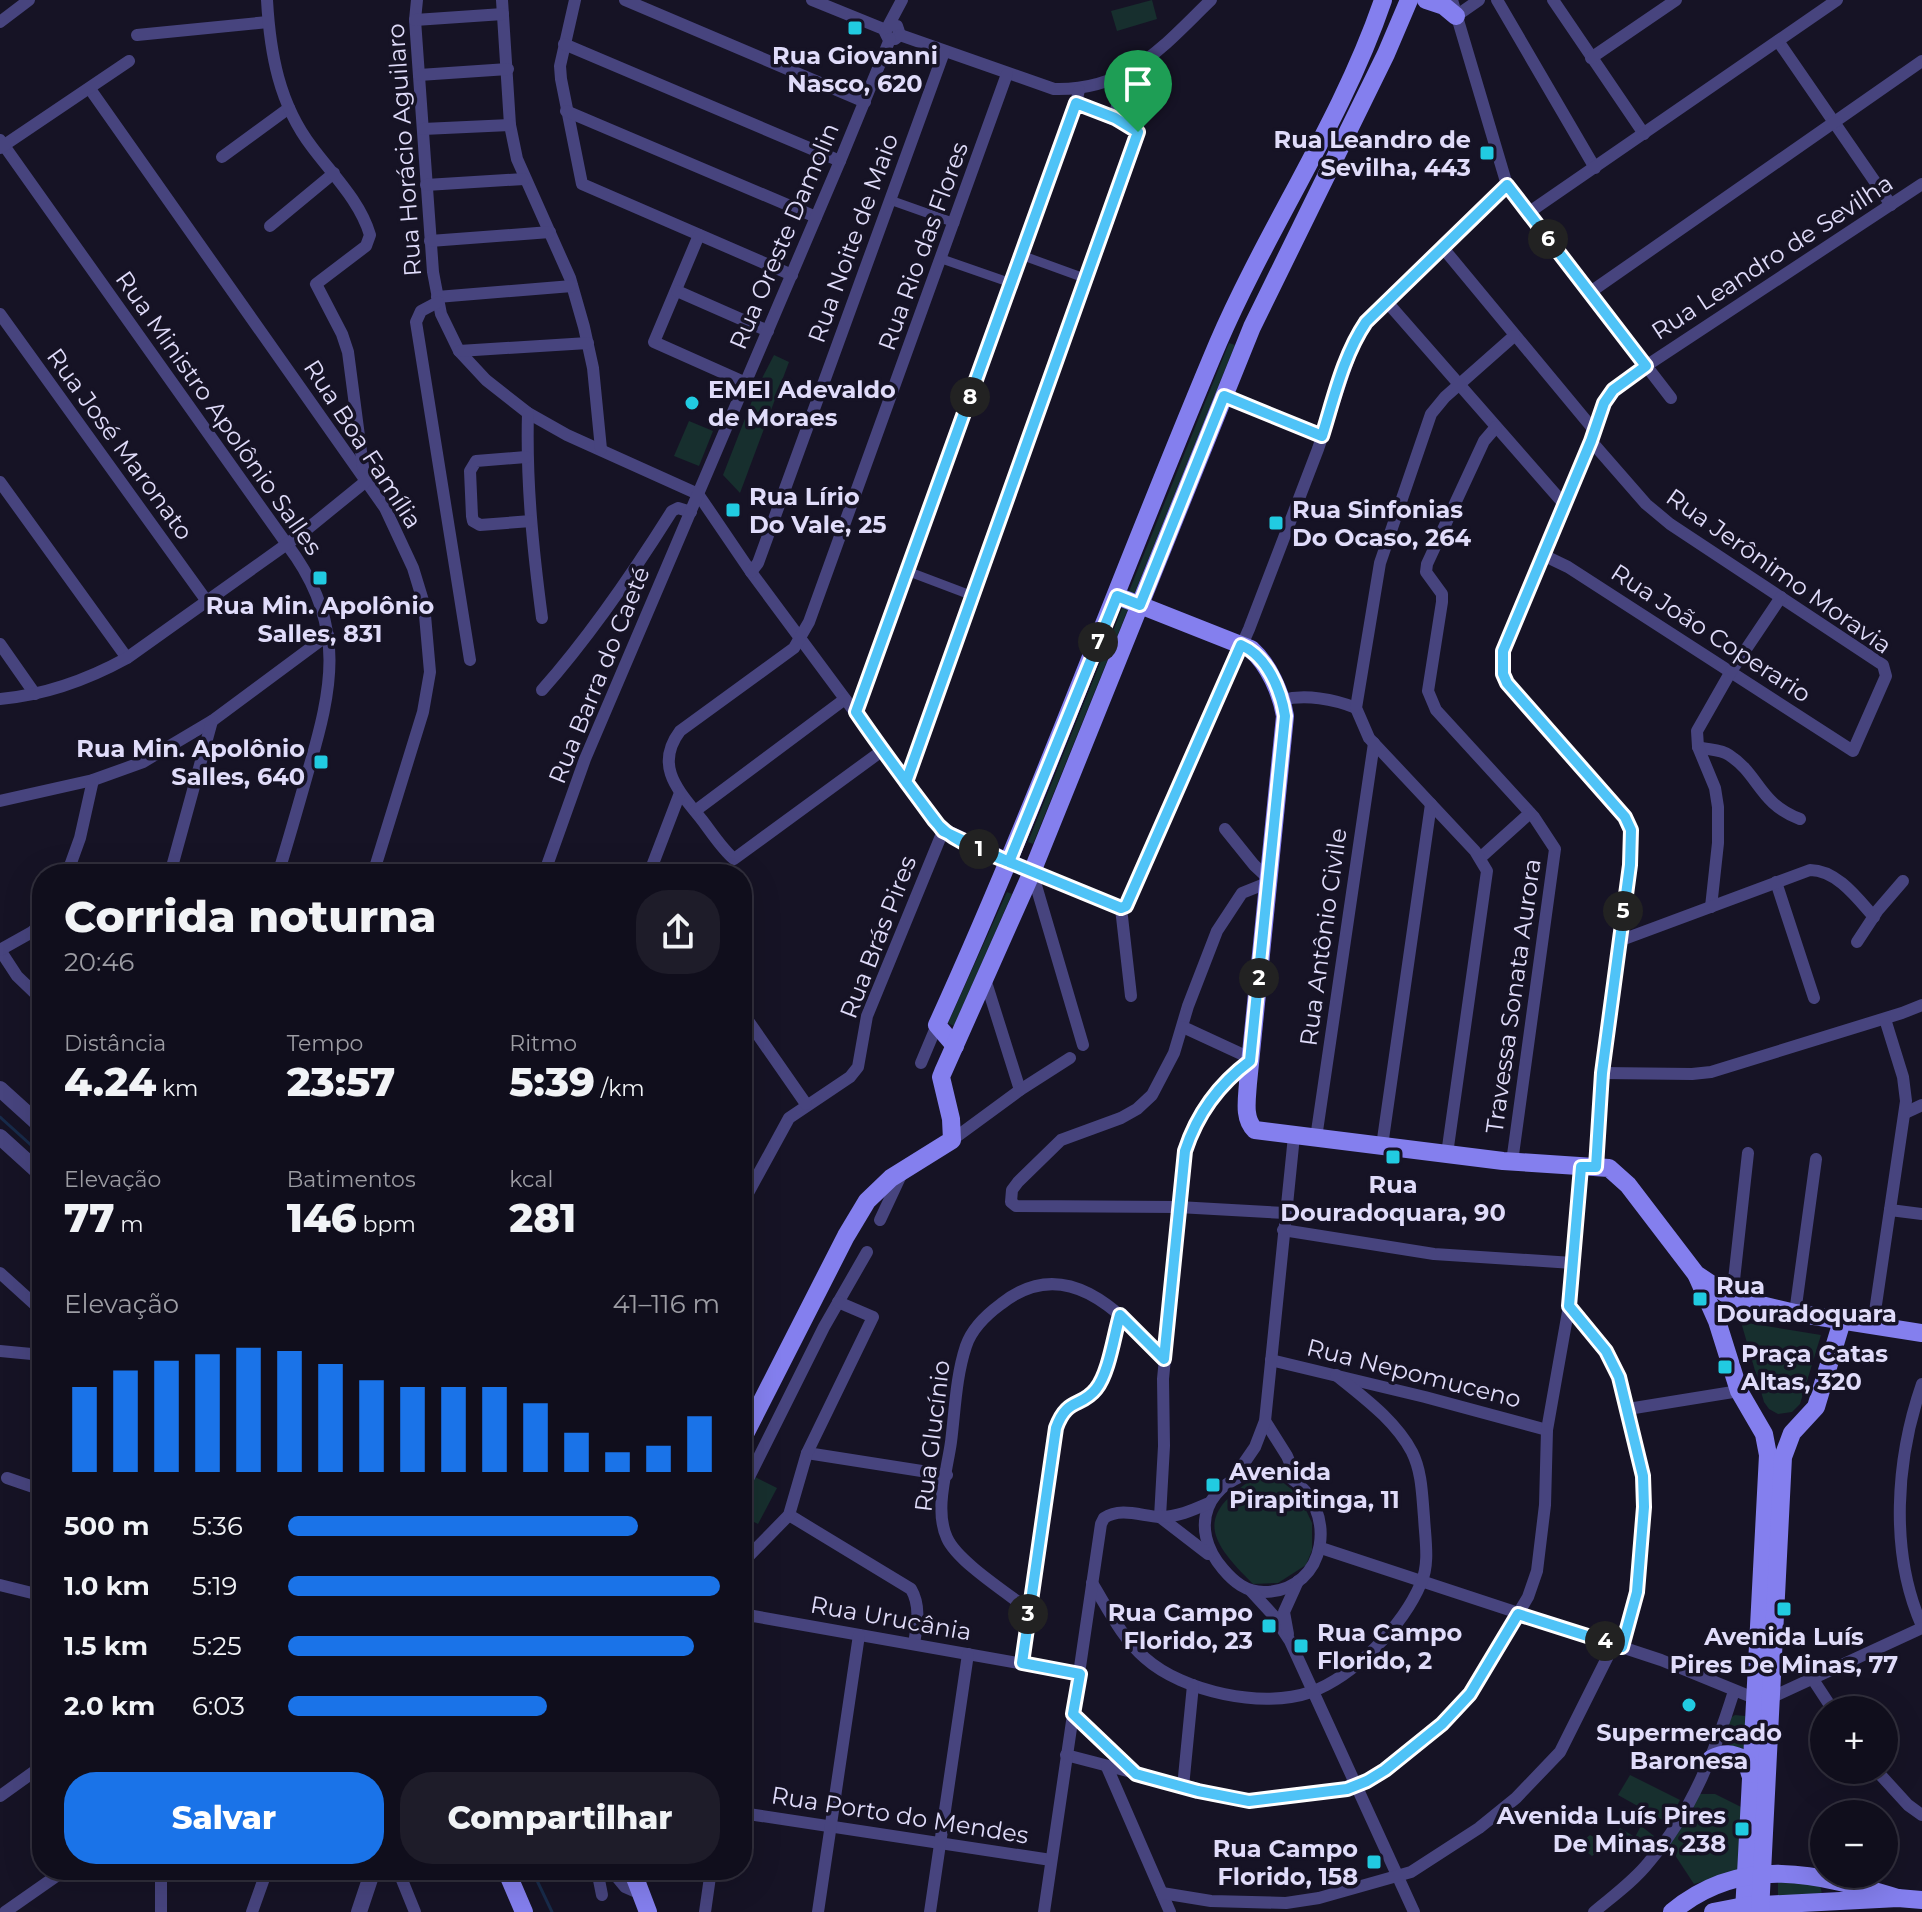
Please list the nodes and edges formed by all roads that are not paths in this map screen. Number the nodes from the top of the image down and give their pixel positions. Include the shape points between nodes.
1 (29, 0) edge
2 (267, 0) edge
3 (417, 0) edge
4 (502, 0) edge
5 (575, 0) edge
6 (625, 0) edge
7 (812, 0) edge
8 (1211, 0) edge
9 (1383, 0) edge
10 (1409, 0) edge
11 (1426, 0) edge
12 (1479, 0) edge
13 (1497, 0) edge
14 (1553, 0) edge
15 (1676, 0) edge
16 (1837, 0) edge
17 (901, 1) edge
18 (1660, 4) edge
19 (1454, 8) edge
20 (503, 14) junction
21 (415, 20) junction
22 (0, 22) edge
23 (268, 22) junction
24 (893, 31) junction
25 (137, 35) dead end
26 (1778, 41) junction
27 (564, 44) junction
28 (944, 52) junction
29 (1591, 58) junction
30 (129, 61) dead end
31 (1922, 61) edge
32 (508, 69) junction
33 (1007, 74) junction
34 (419, 75) junction
35 (1122, 75) junction
36 (90, 89) junction
37 (1079, 90) junction
38 (865, 102) junction
39 (1076, 103) junction
40 (289, 108) junction
41 (566, 111) junction
42 (1115, 118) junction
43 (1834, 123) junction
44 (510, 125) junction
45 (423, 129) junction
46 (1644, 134) junction
47 (1, 144) edge
48 (222, 157) dead end
49 (840, 161) junction
50 (1595, 168) junction
51 (334, 173) junction
52 (524, 179) junction
53 (1922, 184) edge
54 (426, 185) junction
55 (1507, 185) junction
56 (890, 200) junction
57 (1891, 205) junction
58 (1528, 213) junction
59 (816, 217) junction
60 (955, 223) junction
61 (270, 226) dead end
62 (550, 232) junction
63 (699, 235) junction
64 (430, 241) junction
65 (1443, 248) junction
66 (1021, 255) junction
67 (942, 259) junction
68 (792, 275) junction
69 (1087, 279) junction
70 (1011, 283) junction
71 (572, 286) junction
72 (677, 291) junction
73 (1589, 293) junction
74 (437, 299) junction
75 (1387, 302) junction
76 (0, 314) edge
77 (768, 331) junction
78 (1514, 336) junction
79 (588, 343) junction
80 (459, 351) junction
81 (1646, 366) junction
82 (746, 383) junction
83 (1459, 384) junction
84 (1224, 396) junction
85 (1671, 398) dead end
86 (528, 413) junction
87 (1496, 427) junction
88 (1592, 435) junction
89 (1322, 436) junction
90 (601, 449) junction
91 (526, 457) junction
92 (0, 482) edge
93 (365, 482) junction
94 (698, 494) junction
95 (1564, 504) junction
96 (691, 512) junction
97 (531, 521) junction
98 (286, 544) junction
99 (1543, 555) junction
100 (907, 571) junction
101 (751, 572) junction
102 (973, 596) junction
103 (1117, 596) junction
104 (1781, 597) junction
105 (206, 600) junction
106 (1140, 605) junction
107 (542, 618) dead end
108 (328, 635) junction
109 (801, 639) junction
110 (0, 644) edge
111 (1241, 645) junction
112 (127, 658) junction
113 (470, 660) dead end
114 (1730, 673) junction
115 (542, 690) dead end
116 (35, 694) junction
117 (0, 699) edge
118 (845, 699) junction
119 (1282, 700) junction
120 (1356, 708) junction
121 (856, 712) junction
122 (212, 721) junction
123 (1374, 743) junction
124 (1698, 747) junction
125 (883, 750) junction
126 (1853, 751) joint
127 (93, 780) junction
128 (906, 782) junction
129 (680, 793) junction
130 (0, 801) edge
131 (1431, 804) junction
132 (695, 811) junction
133 (1530, 813) junction
134 (1800, 819) dead end
135 (1225, 829) dead end
136 (943, 831) junction
137 (1480, 858) junction
138 (1009, 862) junction
139 (71, 864) edge
140 (173, 864) edge
141 (281, 864) edge
142 (376, 864) edge
143 (548, 864) edge
144 (653, 864) edge
145 (1032, 872) junction
146 (1268, 880) junction
147 (1903, 881) dead end
148 (1776, 882) junction
149 (1042, 905) junction
150 (1711, 907) junction
151 (1121, 908) junction
152 (1015, 910) junction
153 (1874, 917) junction
154 (32, 932) edge
155 (1619, 941) junction
156 (1857, 942) dead end
157 (0, 950) edge
158 (985, 979) junction
159 (32, 990) edge
160 (1131, 996) dead end
161 (1814, 998) dead end
162 (1922, 1005) edge
163 (1885, 1019) junction
164 (937, 1025) junction
165 (752, 1026) edge
166 (1183, 1027) junction
167 (1083, 1045) dead end
168 (955, 1046) junction
169 (1070, 1058) dead end
170 (1250, 1059) junction
171 (921, 1063) dead end
172 (1602, 1073) junction
173 (0, 1089) edge
174 (1020, 1090) junction
175 (806, 1104) junction
176 (1922, 1105) edge
177 (1905, 1113) junction
178 (32, 1118) edge
179 (1294, 1136) junction
180 (0, 1137) edge
181 (1316, 1138) junction
182 (952, 1140) junction
183 (1382, 1146) junction
184 (1748, 1153) dead end
185 (1447, 1154) junction
186 (1816, 1159) dead end
187 (1512, 1162) junction
188 (32, 1166) edge
189 (1589, 1167) junction
190 (903, 1171) junction
191 (752, 1185) edge
192 (1178, 1207) junction
193 (1890, 1210) junction
194 (1285, 1213) junction
195 (1922, 1214) edge
196 (880, 1220) dead end
197 (1283, 1230) junction
198 (867, 1252) dead end
199 (1573, 1263) junction
200 (0, 1273) edge
201 (1696, 1274) junction
202 (1732, 1298) junction
203 (32, 1302) edge
204 (838, 1302) junction
205 (812, 1304) junction
206 (1569, 1306) junction
207 (1795, 1313) junction
208 (1120, 1315) junction
209 (1717, 1321) junction
210 (1842, 1321) junction
211 (1873, 1325) junction
212 (824, 1327) junction
213 (1922, 1333) edge
214 (0, 1351) edge
215 (32, 1354) edge
216 (1164, 1359) junction
217 (1271, 1360) junction
218 (1336, 1375) junction
219 (1922, 1384) edge
220 (1739, 1391) junction
221 (1628, 1409) junction
222 (752, 1421) edge
223 (1265, 1421) junction
224 (1758, 1422) junction
225 (1801, 1423) junction
226 (1547, 1430) junction
227 (807, 1453) junction
228 (752, 1471) edge
229 (947, 1475) junction
230 (7, 1478) dead end
231 (1233, 1479) junction
232 (1299, 1485) junction
233 (32, 1487) edge
234 (1209, 1503) junction
235 (789, 1515) junction
236 (1160, 1517) junction
237 (1321, 1548) junction
238 (752, 1554) edge
239 (1214, 1559) junction
240 (1298, 1581) junction
241 (1422, 1582) junction
242 (1092, 1583) junction
243 (0, 1585) edge
244 (1251, 1591) junction
245 (32, 1594) edge
246 (1029, 1610) junction
247 (1518, 1614) junction
248 (752, 1616) edge
249 (1922, 1627) edge
250 (859, 1635) junction
251 (1290, 1641) junction
252 (914, 1644) junction
253 (1618, 1646) junction
254 (968, 1654) junction
255 (1022, 1663) junction
256 (1080, 1674) junction
257 (1812, 1678) junction
258 (1193, 1685) junction
259 (1763, 1690) junction
260 (1313, 1691) junction
261 (1734, 1691) junction
262 (1824, 1696) edge
263 (1073, 1714) junction
264 (1718, 1738) junction
265 (1752, 1751) junction
266 (1066, 1755) junction
267 (1711, 1759) junction
268 (1107, 1767) junction
269 (32, 1773) edge
270 (1136, 1774) junction
271 (1750, 1776) junction
272 (1889, 1784) edge
273 (1356, 1785) junction
274 (1183, 1787) junction
275 (0, 1796) edge
276 (752, 1814) edge
277 (1922, 1815) edge
278 (829, 1825) junction
279 (940, 1842) junction
280 (1051, 1860) junction
281 (1754, 1876) junction
282 (1397, 1877) junction
283 (1810, 1877) edge
284 (51, 1880) edge
285 (161, 1880) edge
286 (263, 1880) edge
287 (370, 1880) edge
288 (402, 1880) edge
289 (510, 1880) edge
290 (599, 1880) edge
291 (619, 1880) edge
292 (636, 1880) edge
293 (710, 1880) edge
294 (1712, 1885) junction
295 (1826, 1888) edge
296 (1862, 1888) edge
297 (1162, 1893) junction
298 (602, 1895) dead end
299 (1898, 1898) junction
300 (1922, 1900) edge
301 (644, 1903) edge
302 (1816, 1903) junction
303 (1752, 1909) edge
304 (1601, 1910) edge
305 (5, 1912) edge
306 (161, 1912) edge
307 (252, 1912) edge
308 (359, 1912) edge
309 (415, 1912) edge
310 (524, 1912) edge
311 (705, 1912) edge
312 (818, 1912) edge
313 (930, 1912) edge
314 (1044, 1912) edge
315 (1170, 1912) edge
316 (1414, 1912) edge
317 (1672, 1912) edge
318 (1710, 1912) edge

1 - 22 street
2 - 23 street
3 - 21 street, Rua Horácio Aguilaro
4 - 20 street
5 - 27 street
6 - 38 street
7 - 24 street
8 - 35 street via 1143,64
9 - 103 main road via 1362,56 1220,339
10 - 84 main road
11 - 19 main road
12 - 19 street
13 - 50 street
14 - 29 street
15 - 18 street
16 - 26 street
17 - 24 street, Rua Oreste Damolin
18 - 29 street
19 - 55 street, Rua Leandro de Sevilha
20 - 21 street
20 - 32 street
21 - 34 street, Rua Horácio Aguilaro
23 - 25 street
23 - 40 street via 275,73
24 - 28 street
24 - 38 street, Rua Oreste Damolin
26 - 43 street
26 - 46 street
27 - 41 street via 560,66
27 - 49 street
28 - 33 street
28 - 56 street, Rua Noite de Maio
29 - 46 street
30 - 36 street
31 - 43 street
32 - 34 street
32 - 44 street
33 - 37 street via 1054,89
33 - 60 street, Rua Rio das Flores
34 - 45 street, Rua Horácio Aguilaro
35 - 37 street
35 - 42 street
36 - 47 street
36 - 93 street, Rua Boa Família
37 - 39 street
38 - 49 street, Rua Oreste Damolin
39 - 42 street
39 - 66 street
40 - 48 street
40 - 51 street
41 - 59 street
41 - 63 street via 582,184
42 - 69 street via 1139,134
43 - 57 street
43 - 73 street
44 - 45 street
44 - 52 street
45 - 54 street, Rua Horácio Aguilaro
46 - 50 street
47 - 98 street, Rua Ministro Apolônio Salles
49 - 59 street, Rua Oreste Damolin
50 - 58 street
51 - 61 street
51 - 93 street via 370,235 366,246 316,284 348,352
52 - 54 street
52 - 62 street
53 - 57 street, Rua Leandro de Sevilha
54 - 64 street, Rua Horácio Aguilaro
55 - 58 street, Rua Leandro de Sevilha
55 - 65 street
56 - 60 street
56 - 101 street, Rua Noite de Maio
57 - 81 street, Rua Leandro de Sevilha
58 - 73 street, Rua Leandro de Sevilha
59 - 68 street, Rua Oreste Damolin
60 - 67 street, Rua Rio das Flores
62 - 64 street
62 - 71 street
63 - 68 street
63 - 72 street
64 - 74 street, Rua Horácio Aguilaro
65 - 75 street
65 - 78 street, Rua Jerônimo Moravia
66 - 69 street
66 - 70 street
67 - 70 street
67 - 109 street, Rua Rio das Flores
68 - 77 street, Rua Oreste Damolin
69 - 102 street
70 - 100 street
71 - 74 street
71 - 79 street
72 - 77 street
72 - 82 street via 655,343
73 - 81 street, Rua Leandro de Sevilha
74 - 80 street, Rua Horácio Aguilaro
74 - 113 street via 416,322
75 - 83 street
75 - 89 street via 1356,337
76 - 105 street, Rua José Maronato
77 - 82 street, Rua Oreste Damolin
78 - 83 street
78 - 88 street, Rua Jerônimo Moravia
79 - 80 street
79 - 90 street
80 - 86 street, Rua Horácio Aguilaro
81 - 85 street, Rua Leandro de Sevilha
81 - 88 street via 1607,397
82 - 94 street, Rua Oreste Damolin
83 - 87 street
83 - 120 street via 1431,414 1384,550
84 - 89 street
84 - 106 main road
86 - 90 street, Rua Horácio Aguilaro
86 - 91 street
87 - 95 street
87 - 133 street, Travessa Sonata Aurora via 1484,441 1427,564 1426,572 1442,594 1428,691 1436,710
88 - 95 street
88 - 104 street, Rua Jerônimo Moravia via 1656,513
89 - 111 street
90 - 94 street, Rua Horácio Aguilaro
91 - 97 street
91 - 97 street via 472,465 472,516 480,525
92 - 112 street
93 - 98 street
93 - 142 street, Rua Boa Família via 385,508 413,568 424,604 430,672 423,712
94 - 96 street, Rua Barra do Caeté
94 - 101 street
95 - 99 street
96 - 115 street via 672,511
96 - 143 street, Rua Barra do Caeté via 585,759
97 - 107 street
98 - 105 street
98 - 108 street, Rua Ministro Apolônio Salles via 305,571
99 - 114 street, Rua João Coperario
99 - 155 street via 1503,651 1503,674 1617,806 1631,830
100 - 102 street
100 - 121 street
101 - 109 street
102 - 128 street
103 - 106 main road
103 - 138 main road
104 - 114 street
104 - 126 street, Rua Jerônimo Moravia via 1883,665 1886,676
105 - 112 street
106 - 111 main road
106 - 145 main road
108 - 122 street
108 - 141 street, Rua Ministro Apolônio Salles via 327,701
109 - 118 street
109 - 129 street, Rua Rio das Flores via 672,741 668,754
110 - 116 street
111 - 119 main road via 1258,656
111 - 151 street
112 - 116 street via 98,674
114 - 124 street via 1698,725
114 - 126 street, Rua João Coperario
116 - 117 street
118 - 121 street
118 - 132 street
119 - 120 street via 1296,696
119 - 146 main road via 1285,716
120 - 123 street
121 - 125 street
122 - 127 street via 143,762
122 - 140 street
123 - 131 street
123 - 181 street, Rua Antônio Civile
124 - 134 street via 1731,756 1766,799
124 - 150 street via 1718,807
125 - 128 street
125 - 132 street, Rua Rio das Flores via 734,859
127 - 130 street
127 - 139 street
128 - 136 street
129 - 132 street, Rua Rio das Flores
129 - 144 street
131 - 137 street
131 - 183 street
133 - 137 street
133 - 187 street, Travessa Sonata Aurora via 1556,855
135 - 146 street
136 - 138 street
136 - 175 street, Rua Brás Pires via 867,1016 858,1067
137 - 185 street via 1487,879
138 - 145 street
138 - 164 main road
145 - 149 street
145 - 151 street
145 - 152 main road
146 - 166 street via 1242,893 1217,931
146 - 170 main road
147 - 153 street
148 - 150 street
148 - 153 street via 1818,870 1850,890
148 - 161 street
149 - 152 street via 1026,902
149 - 167 street
150 - 155 street
151 - 160 street
152 - 158 main road
153 - 156 street
154 - 157 street
155 - 172 street
157 - 159 street
158 - 168 main road
158 - 174 street
162 - 163 street
163 - 172 street via 1711,1072
163 - 177 street via 1903,1077
164 - 168 main road
164 - 171 street
165 - 175 street
166 - 170 street
166 - 192 street via 1152,1095 1121,1118 1061,1140 1018,1182 1011,1202
168 - 182 main road via 941,1077
169 - 174 street
170 - 179 main road via 1249,1125
170 - 192 street via 1215,1094 1192,1130
172 - 189 street
173 - 178 street
174 - 182 street
175 - 191 street, Rua Brás Pires via 778,1134
176 - 177 street
177 - 193 street
179 - 181 main road
179 - 194 street
180 - 188 street
181 - 183 main road
182 - 190 main road
183 - 185 main road
184 - 202 street
185 - 187 main road
186 - 207 street
187 - 189 main road
189 - 199 street
189 - 201 main road via 1609,1168 1619,1175
190 - 196 street
190 - 205 main road via 867,1201
192 - 194 street
192 - 216 street
193 - 195 street
193 - 211 street
194 - 197 street
197 - 199 street via 1434,1254
197 - 217 street
198 - 204 street
199 - 206 street
200 - 203 street
201 - 202 main road
201 - 209 main road
202 - 207 main road
202 - 209 main road
204 - 212 street
204 - 227 street via 873,1317
205 - 212 street
205 - 222 main road
206 - 221 street via 1606,1351
206 - 226 street
207 - 210 main road
208 - 216 street
208 - 229 street, Rua Glucínio via 1098,1297 1049,1284 1012,1295 988,1313 967,1344
208 - 246 street via 1100,1384 1066,1408 1056,1428
209 - 220 main road
210 - 211 main road
210 - 225 main road via 1816,1407
211 - 213 main road
212 - 228 street
214 - 215 street
216 - 236 street
217 - 218 street, Rua Nepomuceno
217 - 223 street
218 - 226 street, Rua Nepomuceno
218 - 241 street via 1390,1422 1413,1454 1422,1487
219 - 249 street via 1910,1426 1899,1514 1906,1571
220 - 221 street
220 - 224 main road
221 - 253 street via 1643,1476 1644,1507 1637,1592
223 - 231 street
223 - 232 street
224 - 225 main road via 1777,1428
224 - 259 main road via 1768,1455
225 - 259 main road via 1783,1457
226 - 247 street via 1537,1571
227 - 229 street
227 - 235 street
229 - 246 street, Rua Glucínio via 941,1520 949,1543
230 - 233 street
231 - 232 street via 1274,1472
231 - 234 street
232 - 237 street via 1316,1513
234 - 236 street
234 - 239 street via 1204,1532
235 - 238 street
235 - 252 street via 911,1589 918,1609
236 - 239 street
236 - 242 street via 1117,1512 1104,1518
237 - 240 street
237 - 241 street
239 - 244 street
240 - 244 street via 1279,1590
240 - 251 street via 1284,1612
241 - 247 street
241 - 260 street via 1376,1647
242 - 256 street
242 - 258 street via 1144,1657
243 - 245 street
244 - 251 street
246 - 255 street
247 - 253 street
247 - 273 street via 1470,1694 1442,1724 1385,1770
248 - 250 street, Rua Urucânia
249 - 257 street
250 - 252 street, Rua Urucânia
250 - 278 street
251 - 260 street
252 - 254 street, Rua Urucânia
253 - 261 street
253 - 282 street via 1560,1752 1544,1770 1479,1828
254 - 255 street, Rua Urucânia
254 - 279 street
255 - 256 street, Rua Urucânia
256 - 263 street
257 - 259 street
257 - 262 street
258 - 260 street via 1252,1697
258 - 274 street
259 - 261 street
259 - 265 main road
259 - 281 main road via 1769,1771
260 - 273 street
261 - 264 street
263 - 266 street
263 - 270 street
264 - 265 main road via 1735,1751
264 - 267 street
265 - 271 main road
266 - 268 street
266 - 280 street
267 - 271 main road via 1733,1754 1746,1760
267 - 304 street via 1692,1799 1649,1863
268 - 270 street
268 - 297 street
269 - 275 street
270 - 274 street
271 - 281 main road
272 - 277 street
273 - 274 street via 1249,1801
273 - 282 street
276 - 278 street, Rua Porto do Mendes
278 - 279 street, Rua Porto do Mendes
278 - 312 street
279 - 280 street, Rua Porto do Mendes
279 - 313 street
280 - 314 street
281 - 283 main road
281 - 294 main road
281 - 303 main road
282 - 297 street via 1286,1903 1211,1901
282 - 316 street
284 - 305 street
285 - 306 street
286 - 307 street
287 - 308 street
288 - 309 street
289 - 310 main road
290 - 298 street
291 - 301 street
292 - 301 main road
293 - 311 street
294 - 317 main road
294 - 318 main road via 1703,1898
295 - 302 main road
296 - 299 main road
297 - 315 street
299 - 300 main road
299 - 302 main road
302 - 303 main road
303 - 318 main road

